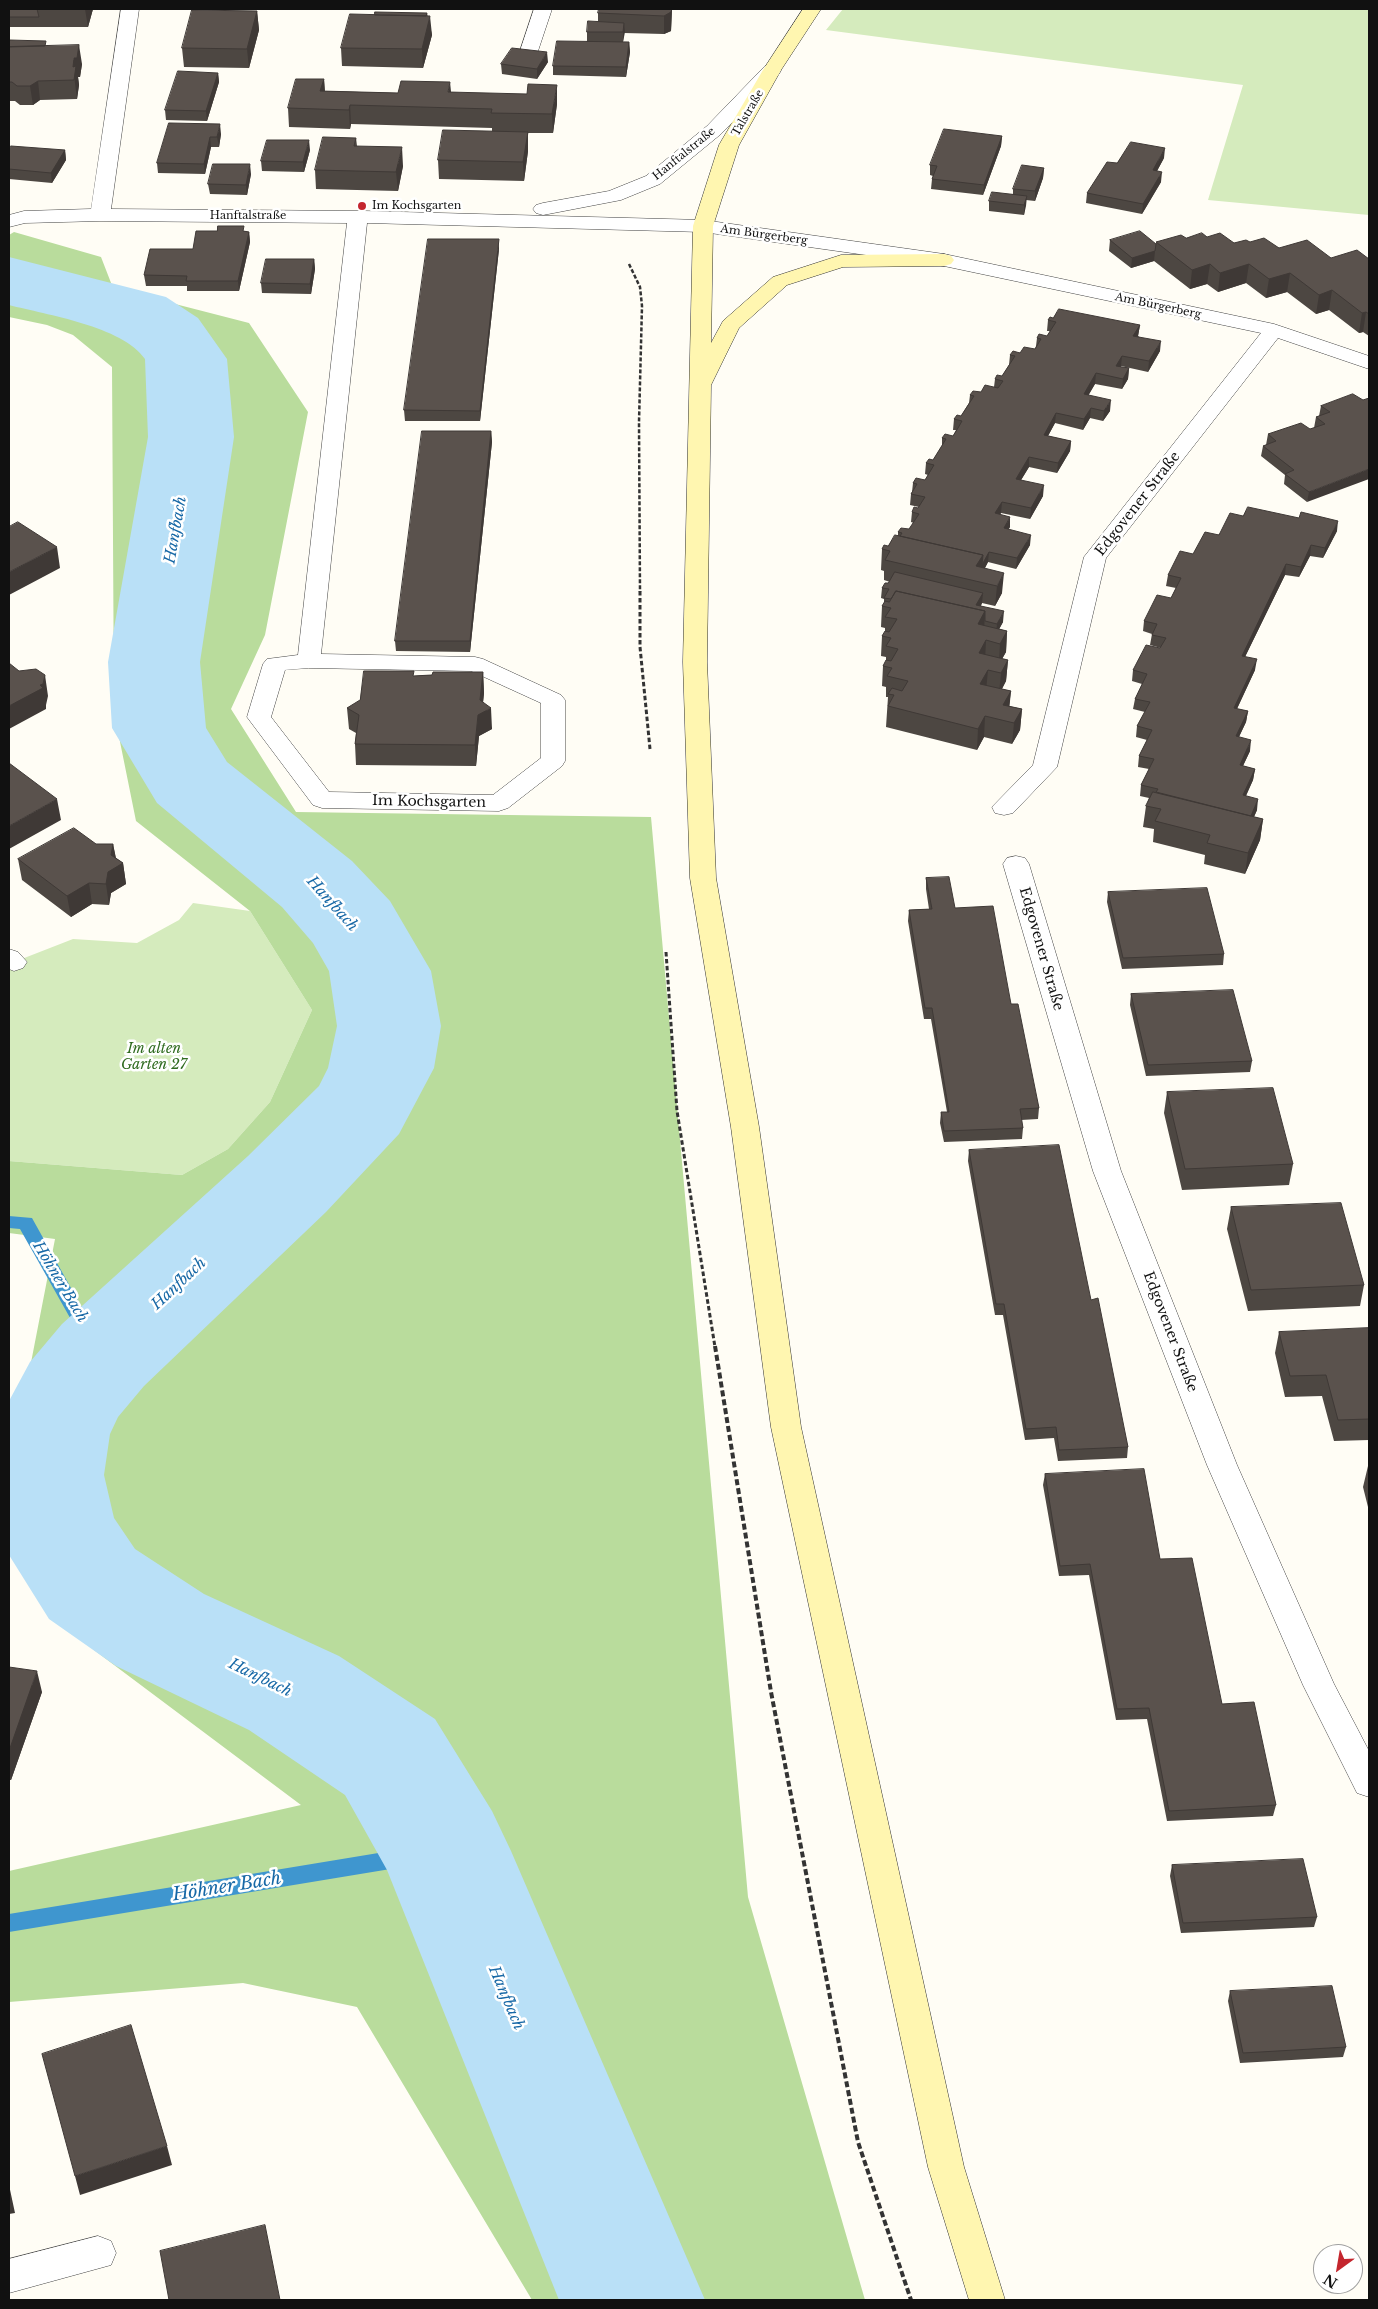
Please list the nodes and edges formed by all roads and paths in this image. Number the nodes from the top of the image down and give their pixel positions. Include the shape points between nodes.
1 (130, 9) edge
2 (543, 9) edge
3 (812, 9) edge
4 (529, 51) edge
5 (772, 70) junction
6 (100, 215) junction
7 (358, 217) junction
8 (488, 220) junction
9 (9, 221) edge
10 (704, 226) junction
11 (944, 260) junction
12 (1274, 330) junction
13 (1369, 363) edge
14 (700, 388) junction
15 (308, 661) junction
16 (1004, 807) dead end
17 (1016, 864) dead end
18 (1369, 1783) edge
19 (98, 2253) dead end
20 (9, 2276) edge
21 (987, 2300) edge

1 - 6 street
2 - 4 street
3 - 5 main road, Talstraße
5 - 8 street, Hanftalstraße via 714,130 653,180 614,196
5 - 10 main road, Talstraße via 729,145
6 - 7 street, Hanftalstraße
6 - 9 street, Hanftalstraße via 24,217
7 - 8 street, Hanftalstraße
7 - 15 street
8 - 10 street, Hanftalstraße
10 - 11 street, Am Bürgerberg
10 - 14 main road, Talstraße
11 - 12 street, Am Bürgerberg
11 - 14 main road, Am Bürgerberg via 842,261 780,281 730,325
12 - 13 street, Am Bürgerberg
12 - 16 street, Edgovener Straße via 1095,557 1045,767
14 - 21 main road, Talstraße via 695,662 703,878 745,1127 786,1427 946,2167
15 - 15 street, Im Kochsgarten via 475,664 552,700 553,761 499,804 322,800 259,717 275,664
17 - 18 street, Edgovener Straße via 1111,1180 1222,1465 1319,1685
19 - 20 street

